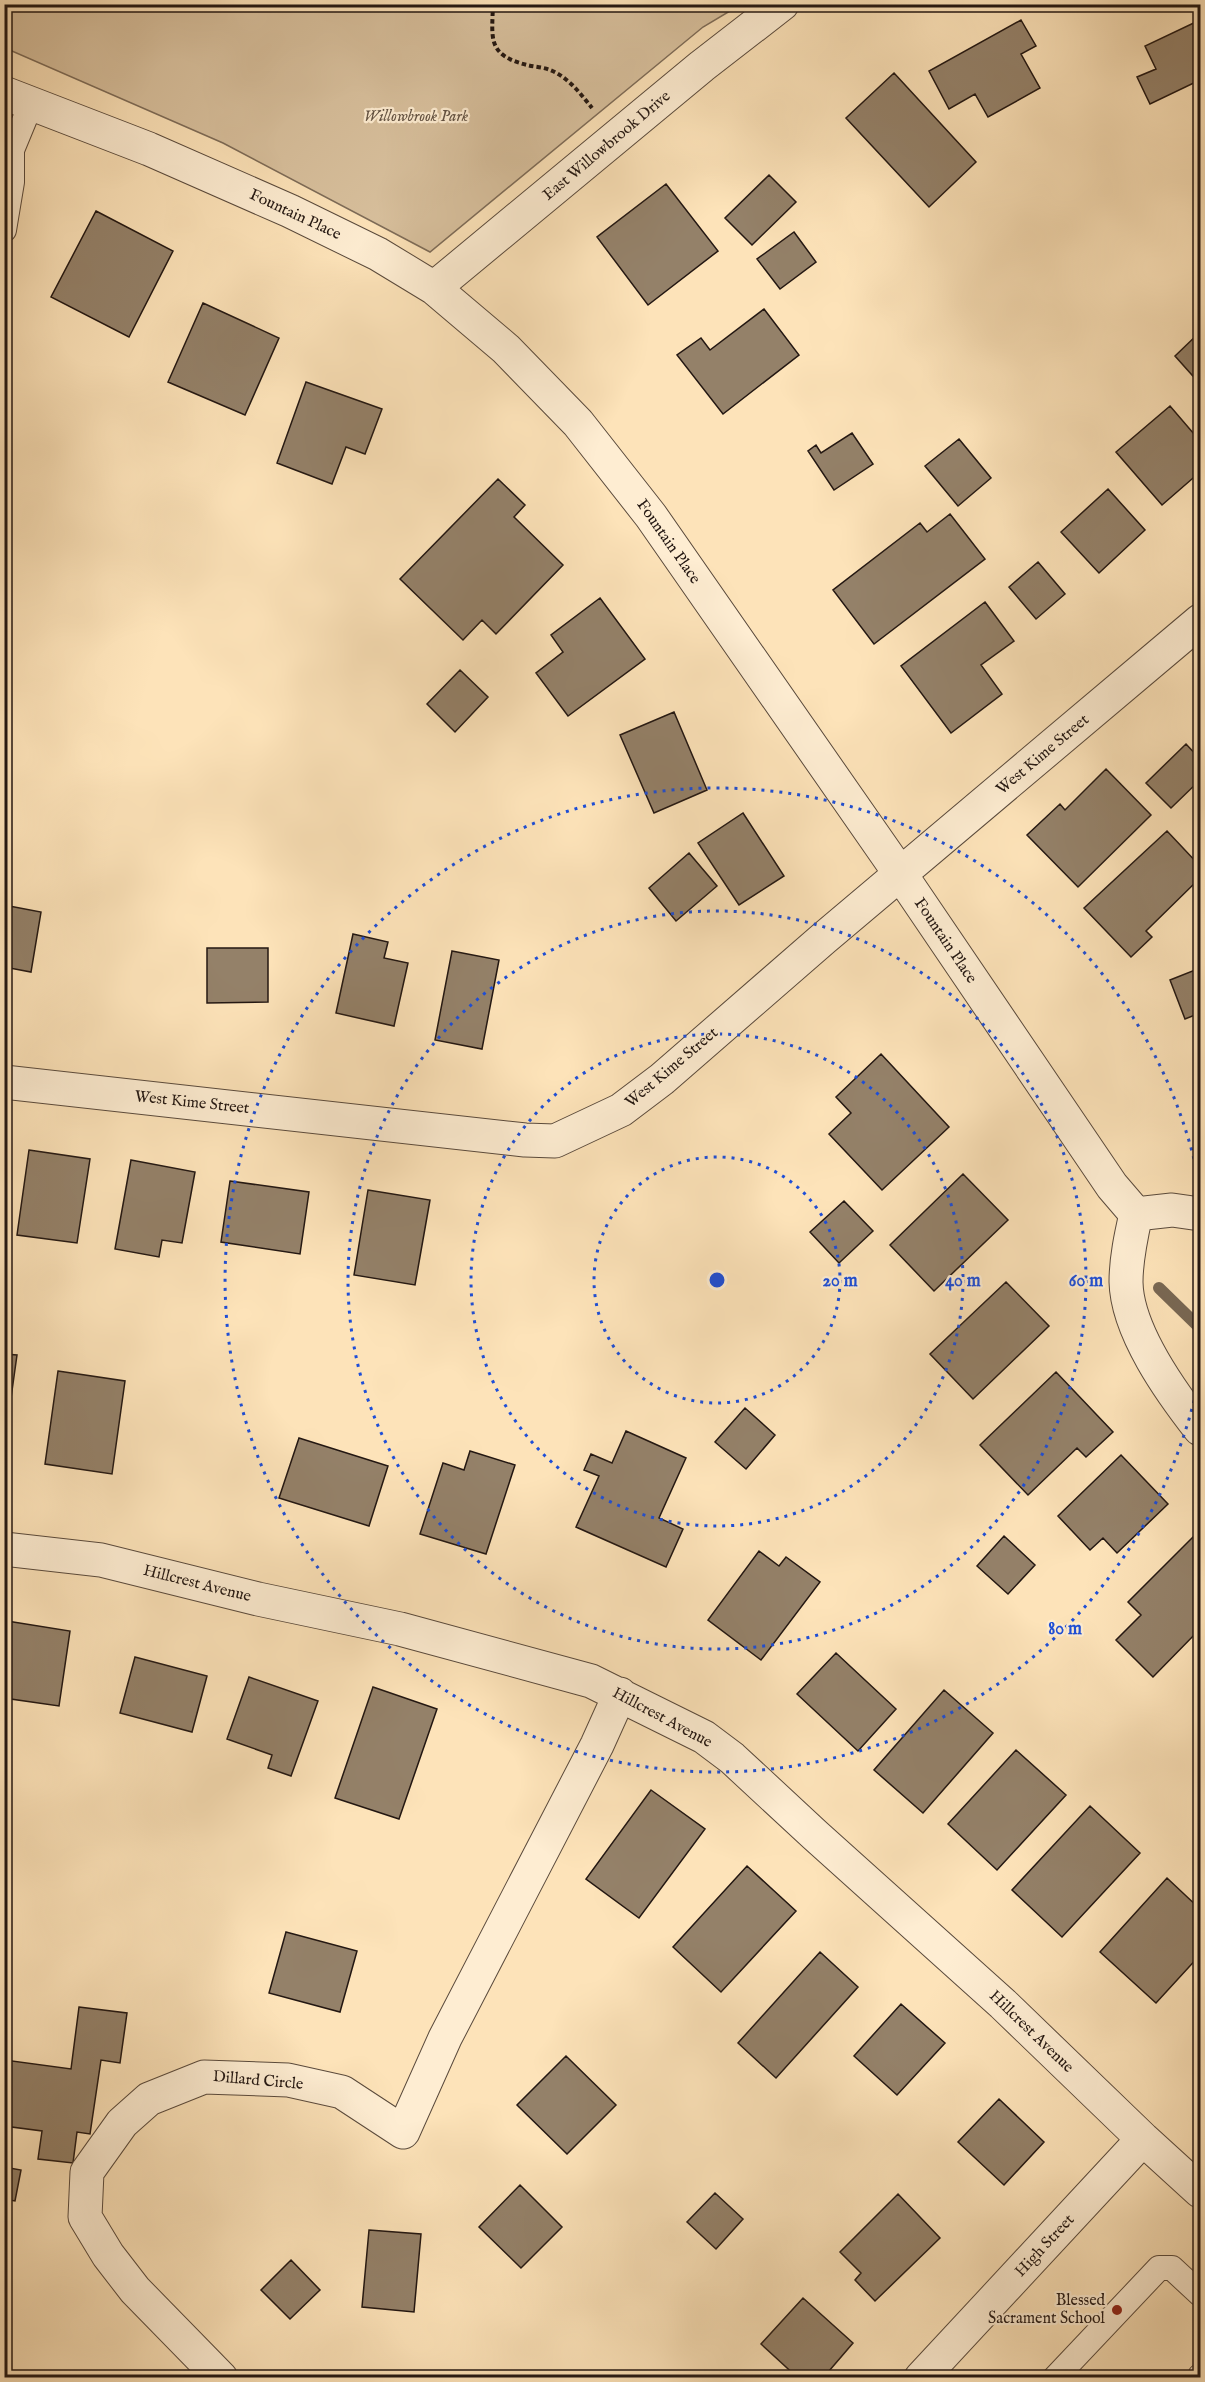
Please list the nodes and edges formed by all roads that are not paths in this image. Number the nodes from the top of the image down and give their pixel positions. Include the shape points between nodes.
1 (782, 4) edge
2 (18, 98) edge
3 (8, 149) edge
4 (4, 230) edge
5 (434, 288) junction
6 (1200, 621) edge
7 (901, 875) junction
8 (4, 1082) edge
9 (1136, 1214) junction
10 (1200, 1214) edge
11 (1200, 1429) edge
12 (4, 1549) edge
13 (620, 1694) junction
14 (1143, 2139) junction
15 (1200, 2191) edge
16 (1200, 2294) edge
17 (221, 2378) edge
18 (921, 2378) edge
19 (1055, 2378) edge

1 - 5 street, East Willowbrook Drive
2 - 3 lane
2 - 5 street, Fountain Place via 149,149 290,211 378,254
3 - 4 lane via 12,182
5 - 7 street, Fountain Place via 506,350 578,423 615,468
6 - 7 street, West Kime Street
7 - 8 street, West Kime Street via 654,1085 621,1110 555,1141
7 - 9 street, Fountain Place via 1112,1186
9 - 10 street via 1172,1210
9 - 11 street via 1126,1284 1135,1321 1159,1370
12 - 13 street, Hillcrest Avenue via 101,1560 400,1629 591,1681
13 - 14 street, Hillcrest Avenue via 704,1737 732,1758 1004,2004
13 - 17 street, Dillard Circle via 445,2038 403,2132 342,2092 288,2080 204,2077 149,2099 122,2123 87,2172 85,2217 108,2255 135,2290
14 - 15 street, Hillcrest Avenue
14 - 18 street, High Street
16 - 19 lane via 1172,2268 1159,2268

